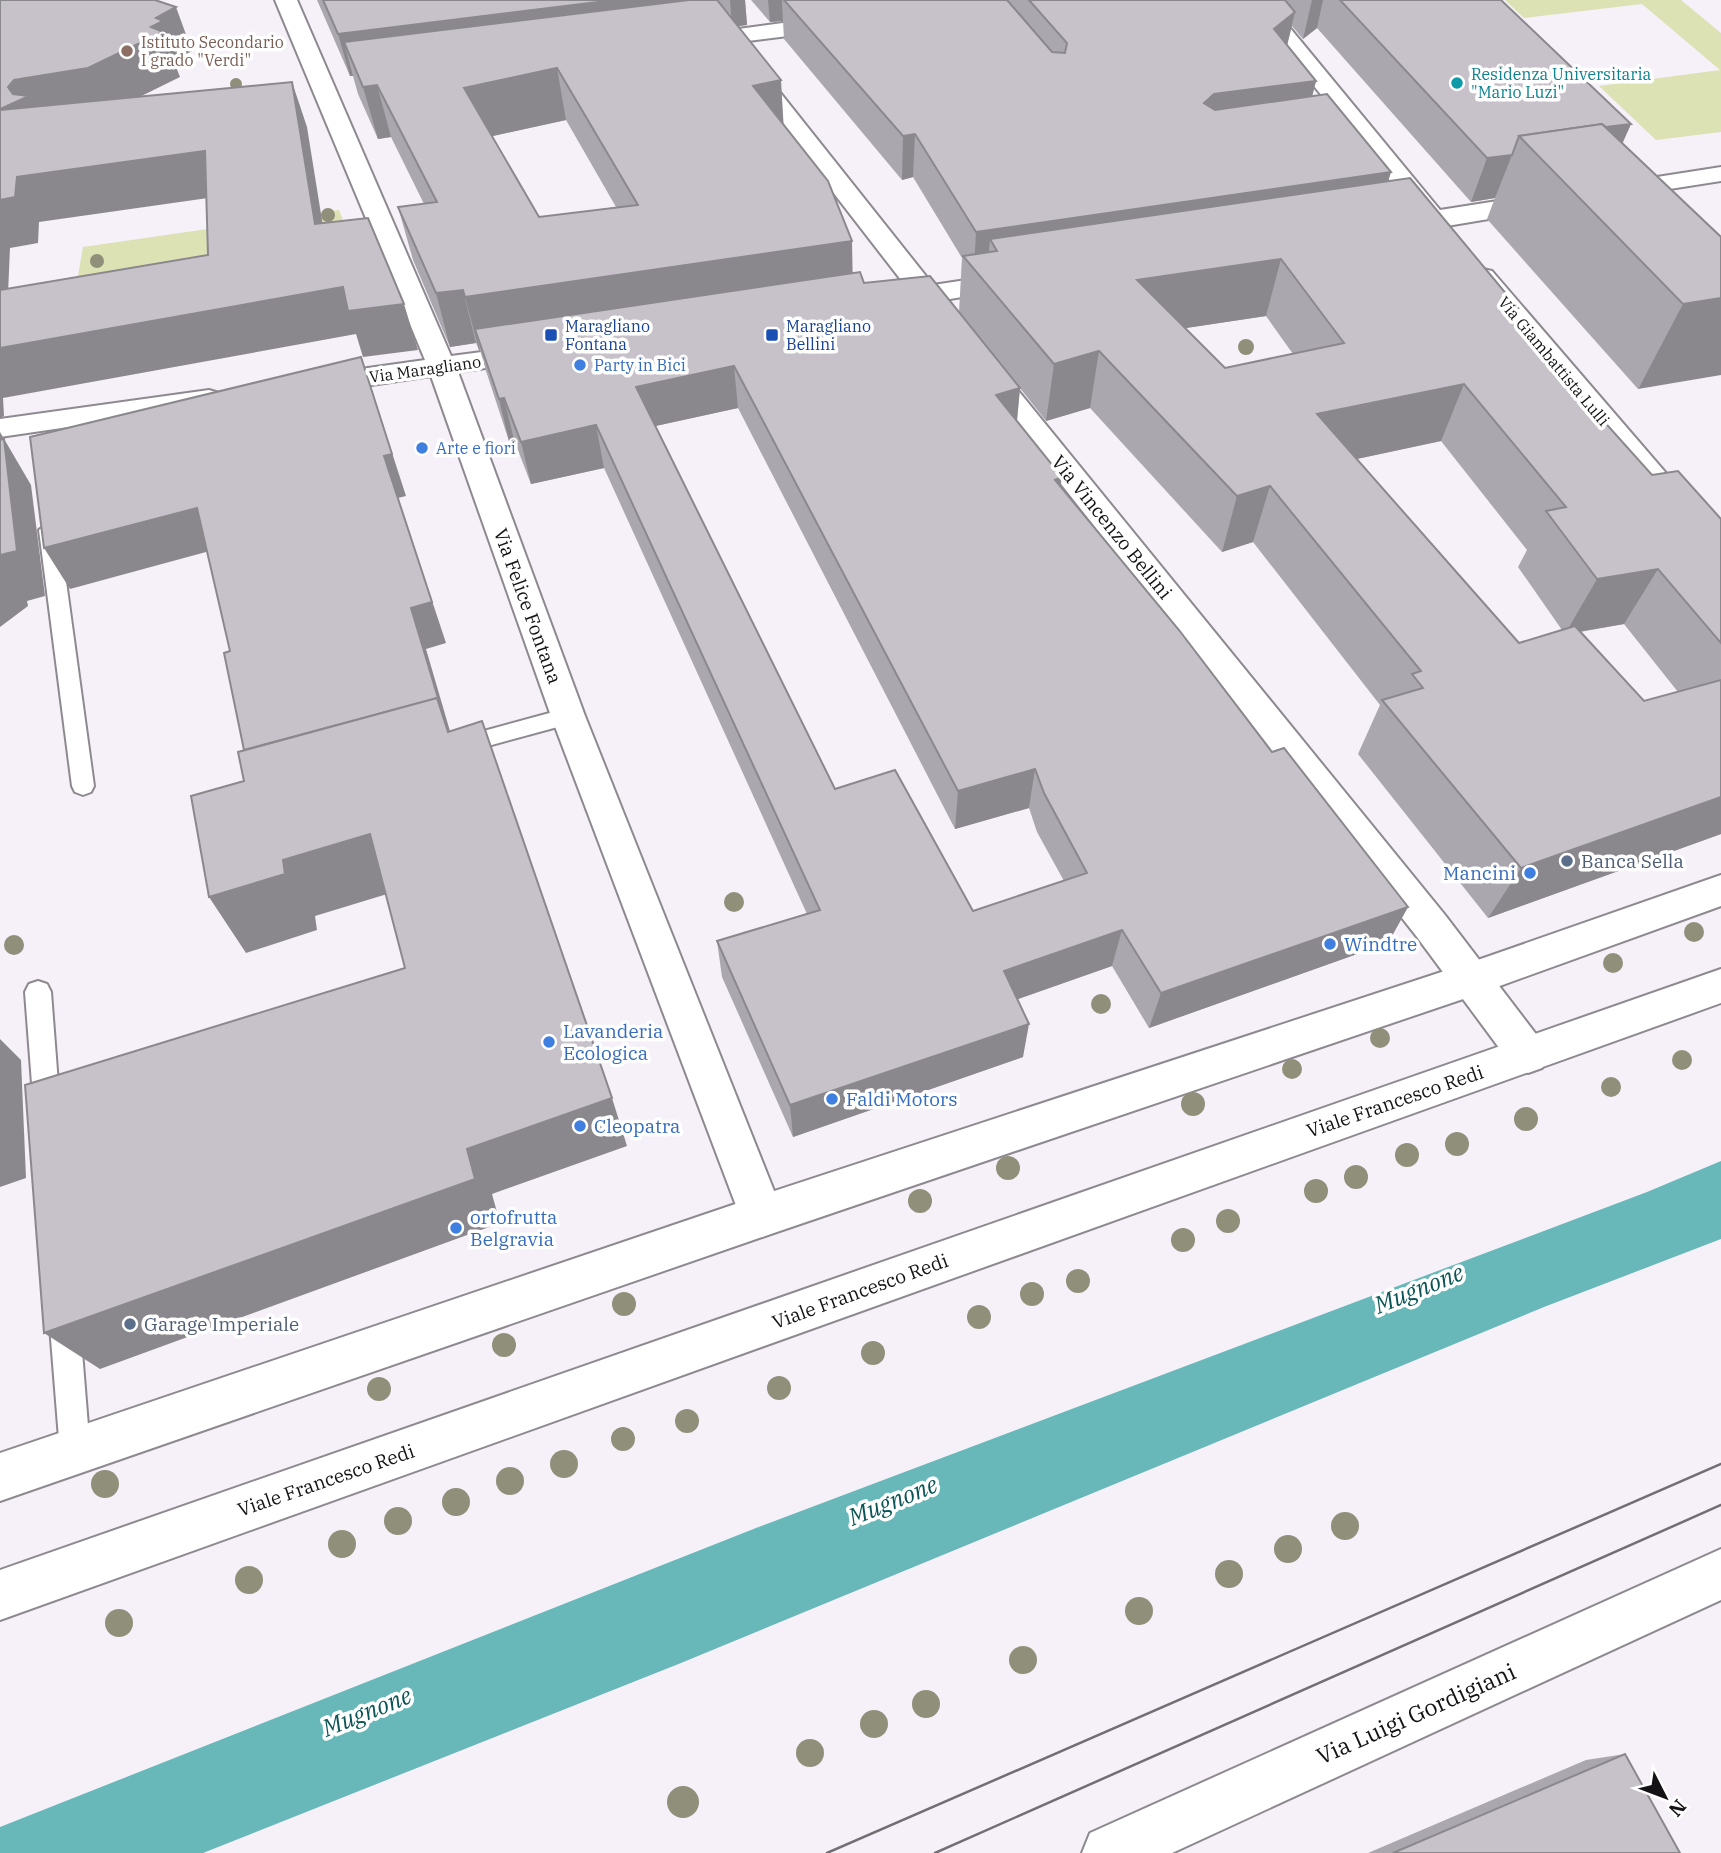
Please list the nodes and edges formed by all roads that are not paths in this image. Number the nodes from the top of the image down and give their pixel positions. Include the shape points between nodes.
1 (286, 0) edge
2 (696, 0) edge
3 (1256, 0) edge
4 (860, 20) edge
5 (726, 37) junction
6 (683, 43) edge
7 (1721, 174) edge
8 (1372, 227) edge
9 (1451, 239) junction
10 (1043, 277) edge
11 (926, 294) junction
12 (862, 304) edge
13 (555, 350) edge
14 (442, 367) junction
15 (294, 387) edge
16 (240, 395) edge
17 (0, 428) edge
18 (47, 513) edge
19 (1721, 558) edge
20 (568, 716) junction
21 (436, 752) edge
22 (83, 786) dead end
23 (1721, 890) edge
24 (1472, 979) junction
25 (1721, 986) edge
26 (38, 992) dead end
27 (1528, 1055) junction
28 (49, 1130) edge
29 (762, 1216) junction
30 (62, 1282) edge
31 (75, 1451) junction
32 (0, 1477) edge
33 (1721, 1574) edge
34 (0, 1595) edge
35 (1110, 1853) edge

1 - 14 street, Via Felice Fontana
2 - 5 street, Via Vincenzo Bellini
3 - 9 street, Via Giambattista Lulli via 1351,125
4 - 5 street
5 - 6 street
5 - 11 street, Via Vincenzo Bellini
7 - 9 street via 1577,196
8 - 9 street
9 - 19 street, Via Giambattista Lulli
10 - 11 street
11 - 12 street
11 - 24 street, Via Vincenzo Bellini
13 - 14 street, Via Maragliano
14 - 15 street, Via Maragliano
14 - 20 street, Via Felice Fontana
16 - 17 street via 38,434
18 - 22 lane
20 - 21 lane
20 - 29 street, Via Felice Fontana
23 - 24 street
24 - 27 street, Via Vincenzo Bellini
24 - 29 street
25 - 27 street, Viale Francesco Redi
26 - 28 lane
27 - 34 street, Viale Francesco Redi
29 - 31 street
30 - 31 lane
31 - 32 street
33 - 35 street, Via Luigi Gordigiani

